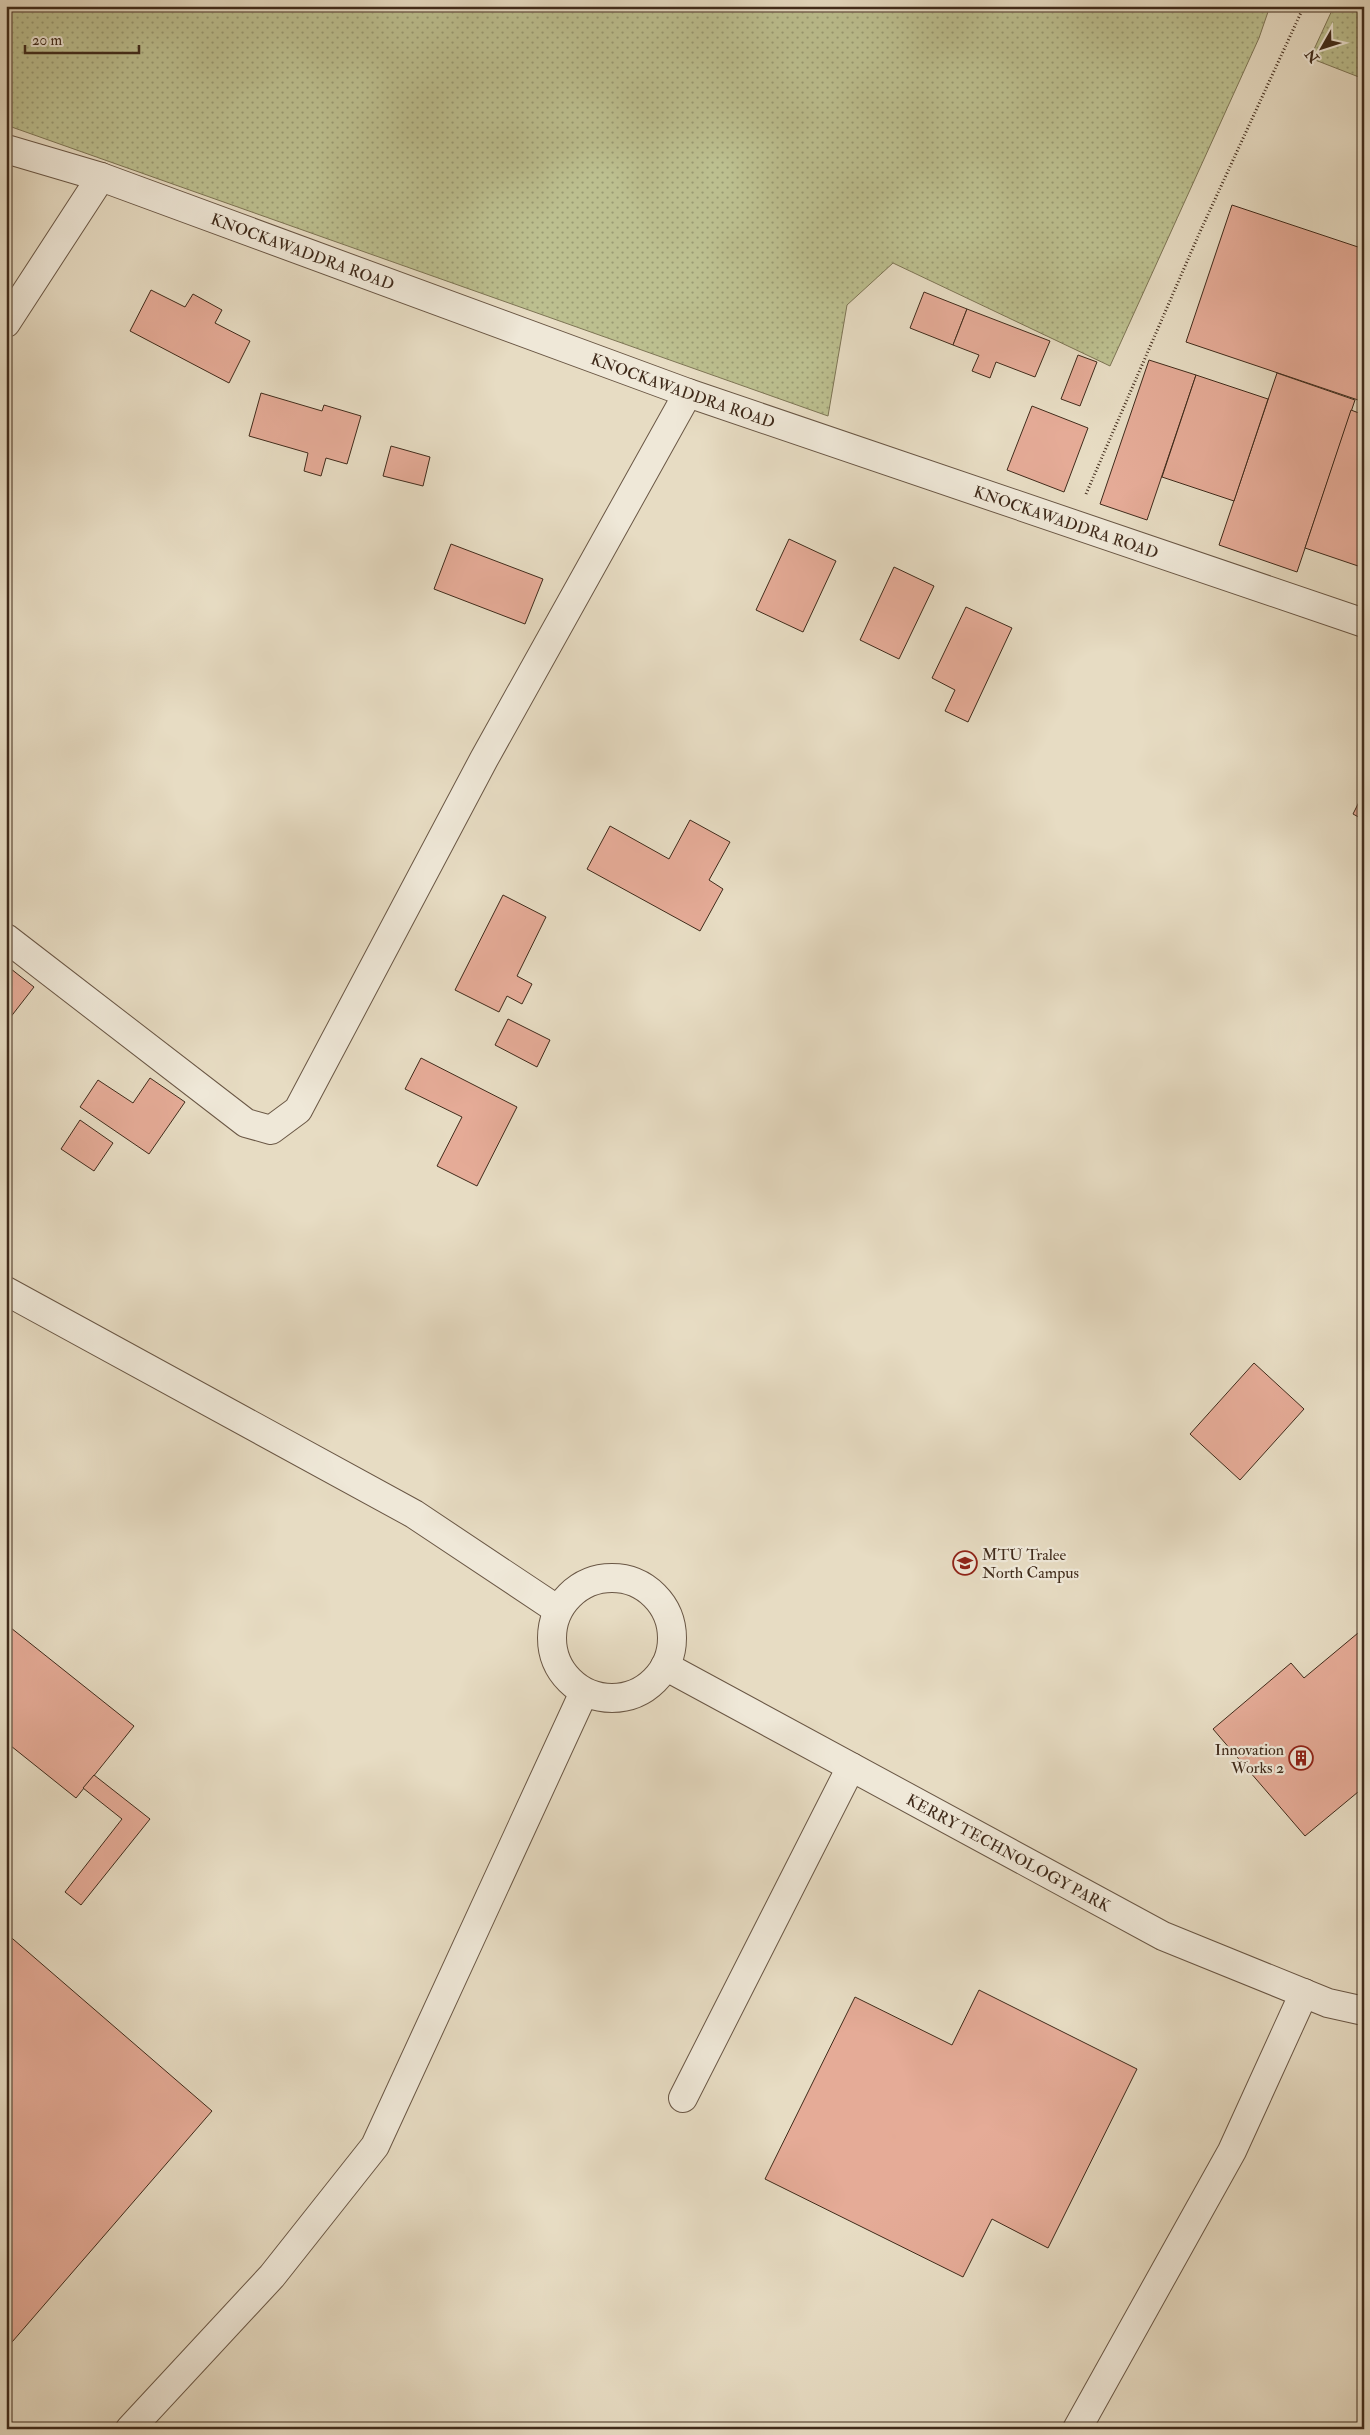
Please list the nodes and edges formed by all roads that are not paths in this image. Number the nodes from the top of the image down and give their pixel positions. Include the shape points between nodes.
1 (6, 149) edge
2 (100, 178) junction
3 (6, 323) edge
4 (688, 393) junction
5 (1364, 623) edge
6 (6, 938) edge
7 (6, 1292) edge
8 (558, 1610) junction
9 (665, 1666) junction
10 (584, 1692) junction
11 (851, 1767) junction
12 (1304, 1993) junction
13 (1364, 2011) edge
14 (684, 2098) dead end
15 (130, 2429) edge
16 (1077, 2429) edge

1 - 2 street, KNOCKAWADDRA ROAD
2 - 3 street
2 - 4 street, KNOCKAWADDRA ROAD
4 - 5 street, KNOCKAWADDRA ROAD
4 - 6 street via 484,759 298,1110 271,1130 246,1124
7 - 8 street via 414,1514
8 - 9 street via 569,1595 584,1584 621,1579 639,1585 666,1611 671,1629 671,1648
8 - 10 street via 552,1628 552,1647 558,1666 568,1681
9 - 10 street via 654,1681 639,1692 621,1698 602,1698
9 - 11 street, KERRY TECHNOLOGY PARK
10 - 15 street via 376,2146 272,2276
11 - 12 street, KERRY TECHNOLOGY PARK via 1163,1936
11 - 14 street
12 - 13 street, KERRY TECHNOLOGY PARK via 1328,2003
12 - 16 street via 1232,2151

